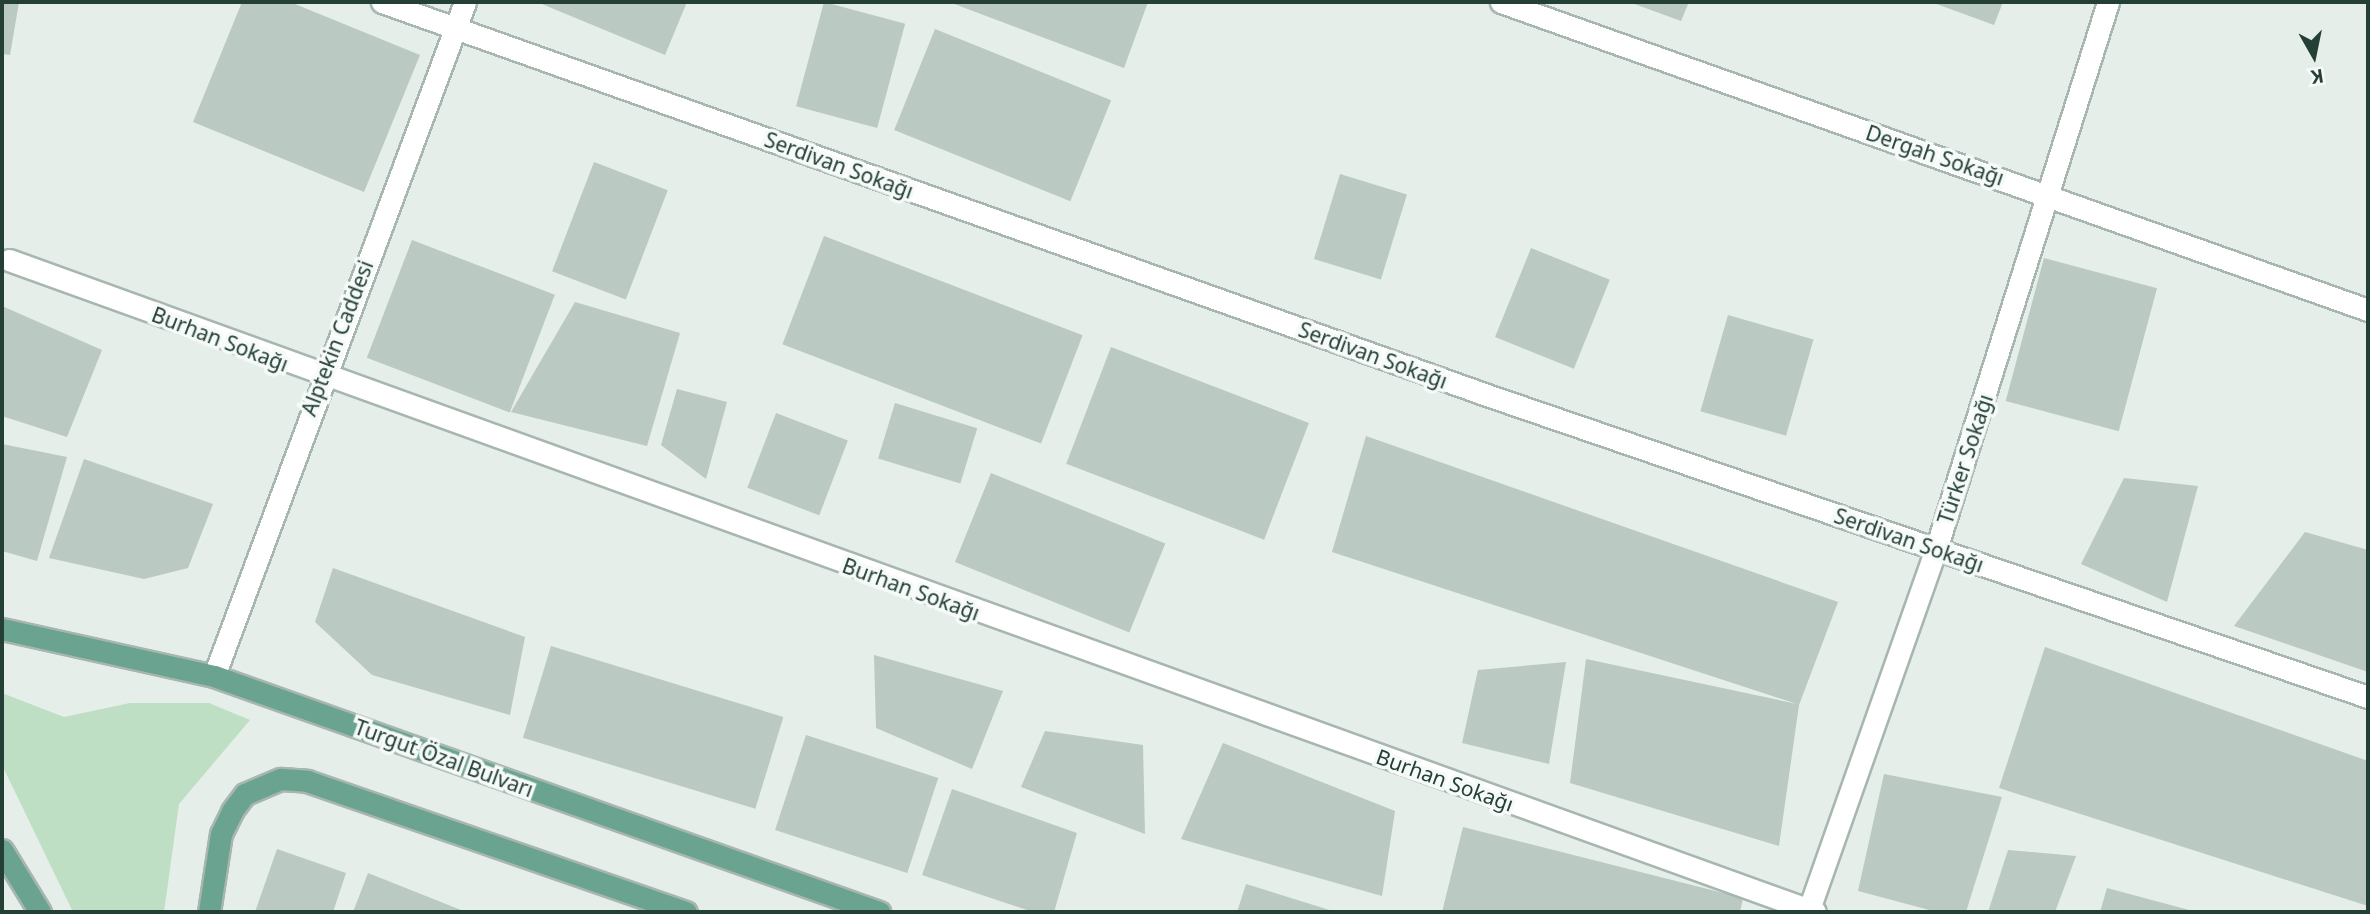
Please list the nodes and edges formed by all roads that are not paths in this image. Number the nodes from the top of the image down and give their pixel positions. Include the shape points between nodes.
1 (382, 2) edge
2 (465, 2) edge
3 (1501, 2) edge
4 (2108, 2) edge
5 (455, 29) junction
6 (2050, 196) junction
7 (9, 260) dead end
8 (2368, 310) edge
9 (321, 377) junction
10 (1936, 549) junction
11 (2, 629) edge
12 (214, 676) junction
13 (2368, 697) edge
14 (2, 850) edge
15 (40, 912) edge
16 (209, 912) edge
17 (686, 912) edge
18 (880, 912) edge
19 (1811, 912) edge

1 - 5 street, Serdivan Sokağı
2 - 5 street, Alptekin Caddesi
3 - 6 street, Dergah Sokağı
4 - 6 street, Türker Sokağı
5 - 9 street, Alptekin Caddesi
5 - 10 street, Serdivan Sokağı
6 - 8 street, Dergah Sokağı
6 - 10 street, Türker Sokağı
7 - 9 street, Burhan Sokağı
9 - 12 street, Alptekin Caddesi
9 - 19 street, Burhan Sokağı
10 - 13 street, Serdivan Sokağı
10 - 19 street, Türker Sokağı
11 - 12 main road, Turgut Özal Bulvarı
12 - 18 main road, Turgut Özal Bulvarı
14 - 15 main road
16 - 17 main road via 221,834 232,811 261,783 282,779 307,781

